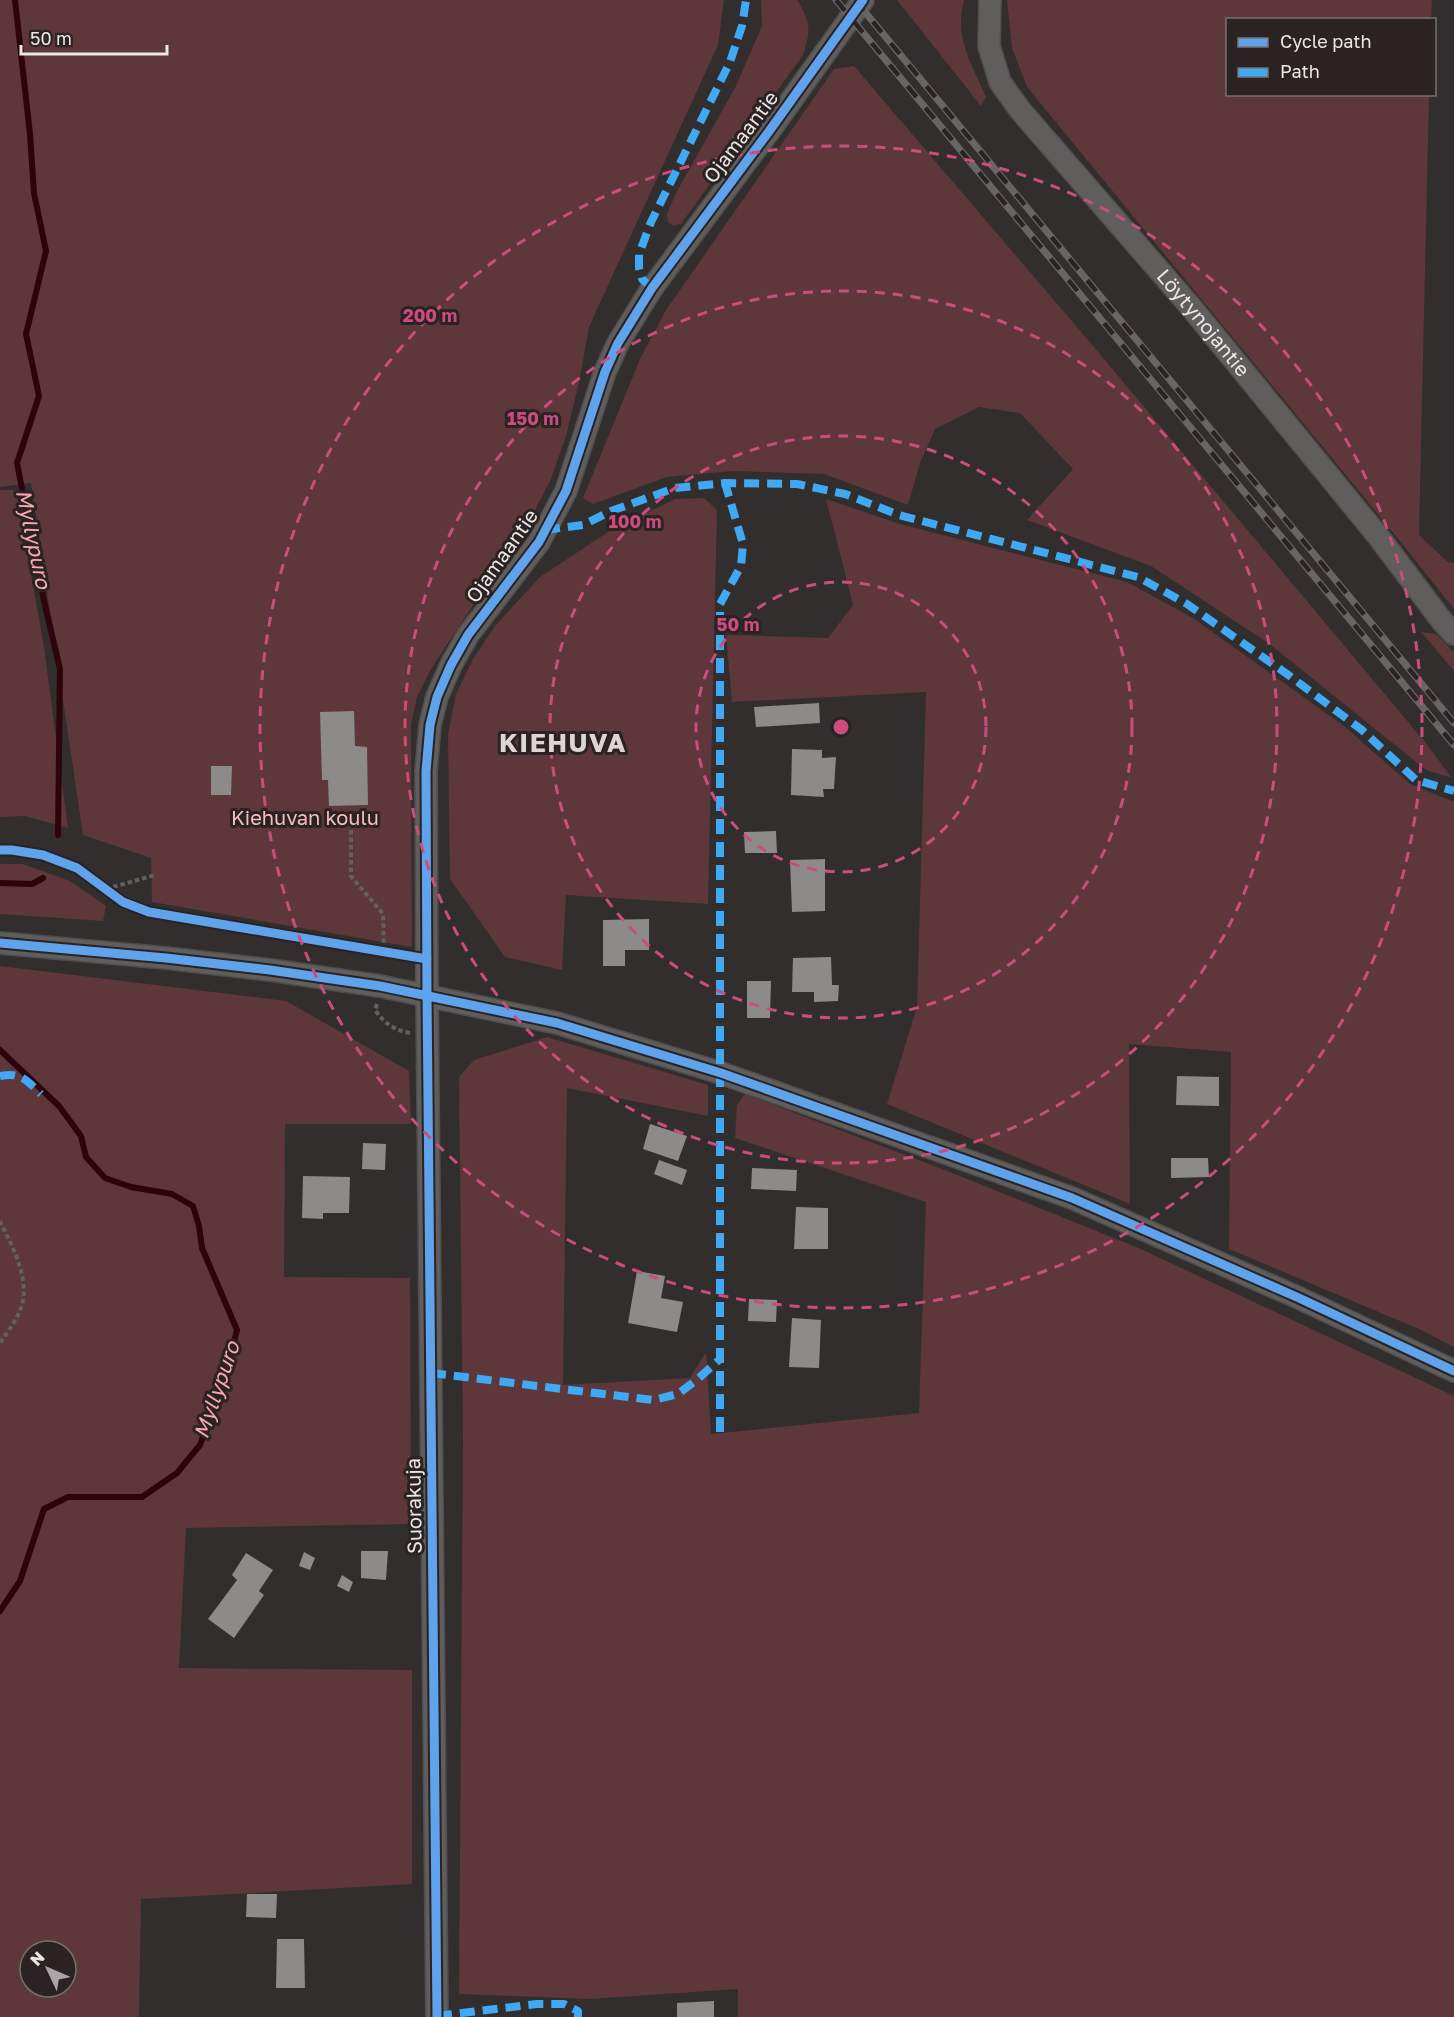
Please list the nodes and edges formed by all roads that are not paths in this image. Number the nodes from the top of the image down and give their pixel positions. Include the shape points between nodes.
1 (863, 0) edge
2 (990, 0) edge
3 (1454, 634) edge
4 (0, 943) edge
5 (427, 995) junction
6 (1454, 1371) edge
7 (437, 2017) edge

1 - 5 street, Ojamaantie via 652,288 605,372 566,491 542,536 468,635 451,665 430,725 426,771
2 - 3 street, Löytynojantie via 989,46 1000,82 1020,110 1190,306
4 - 5 street via 189,960
5 - 6 street via 557,1023 721,1073 1072,1198
5 - 7 street, Suorakuja

